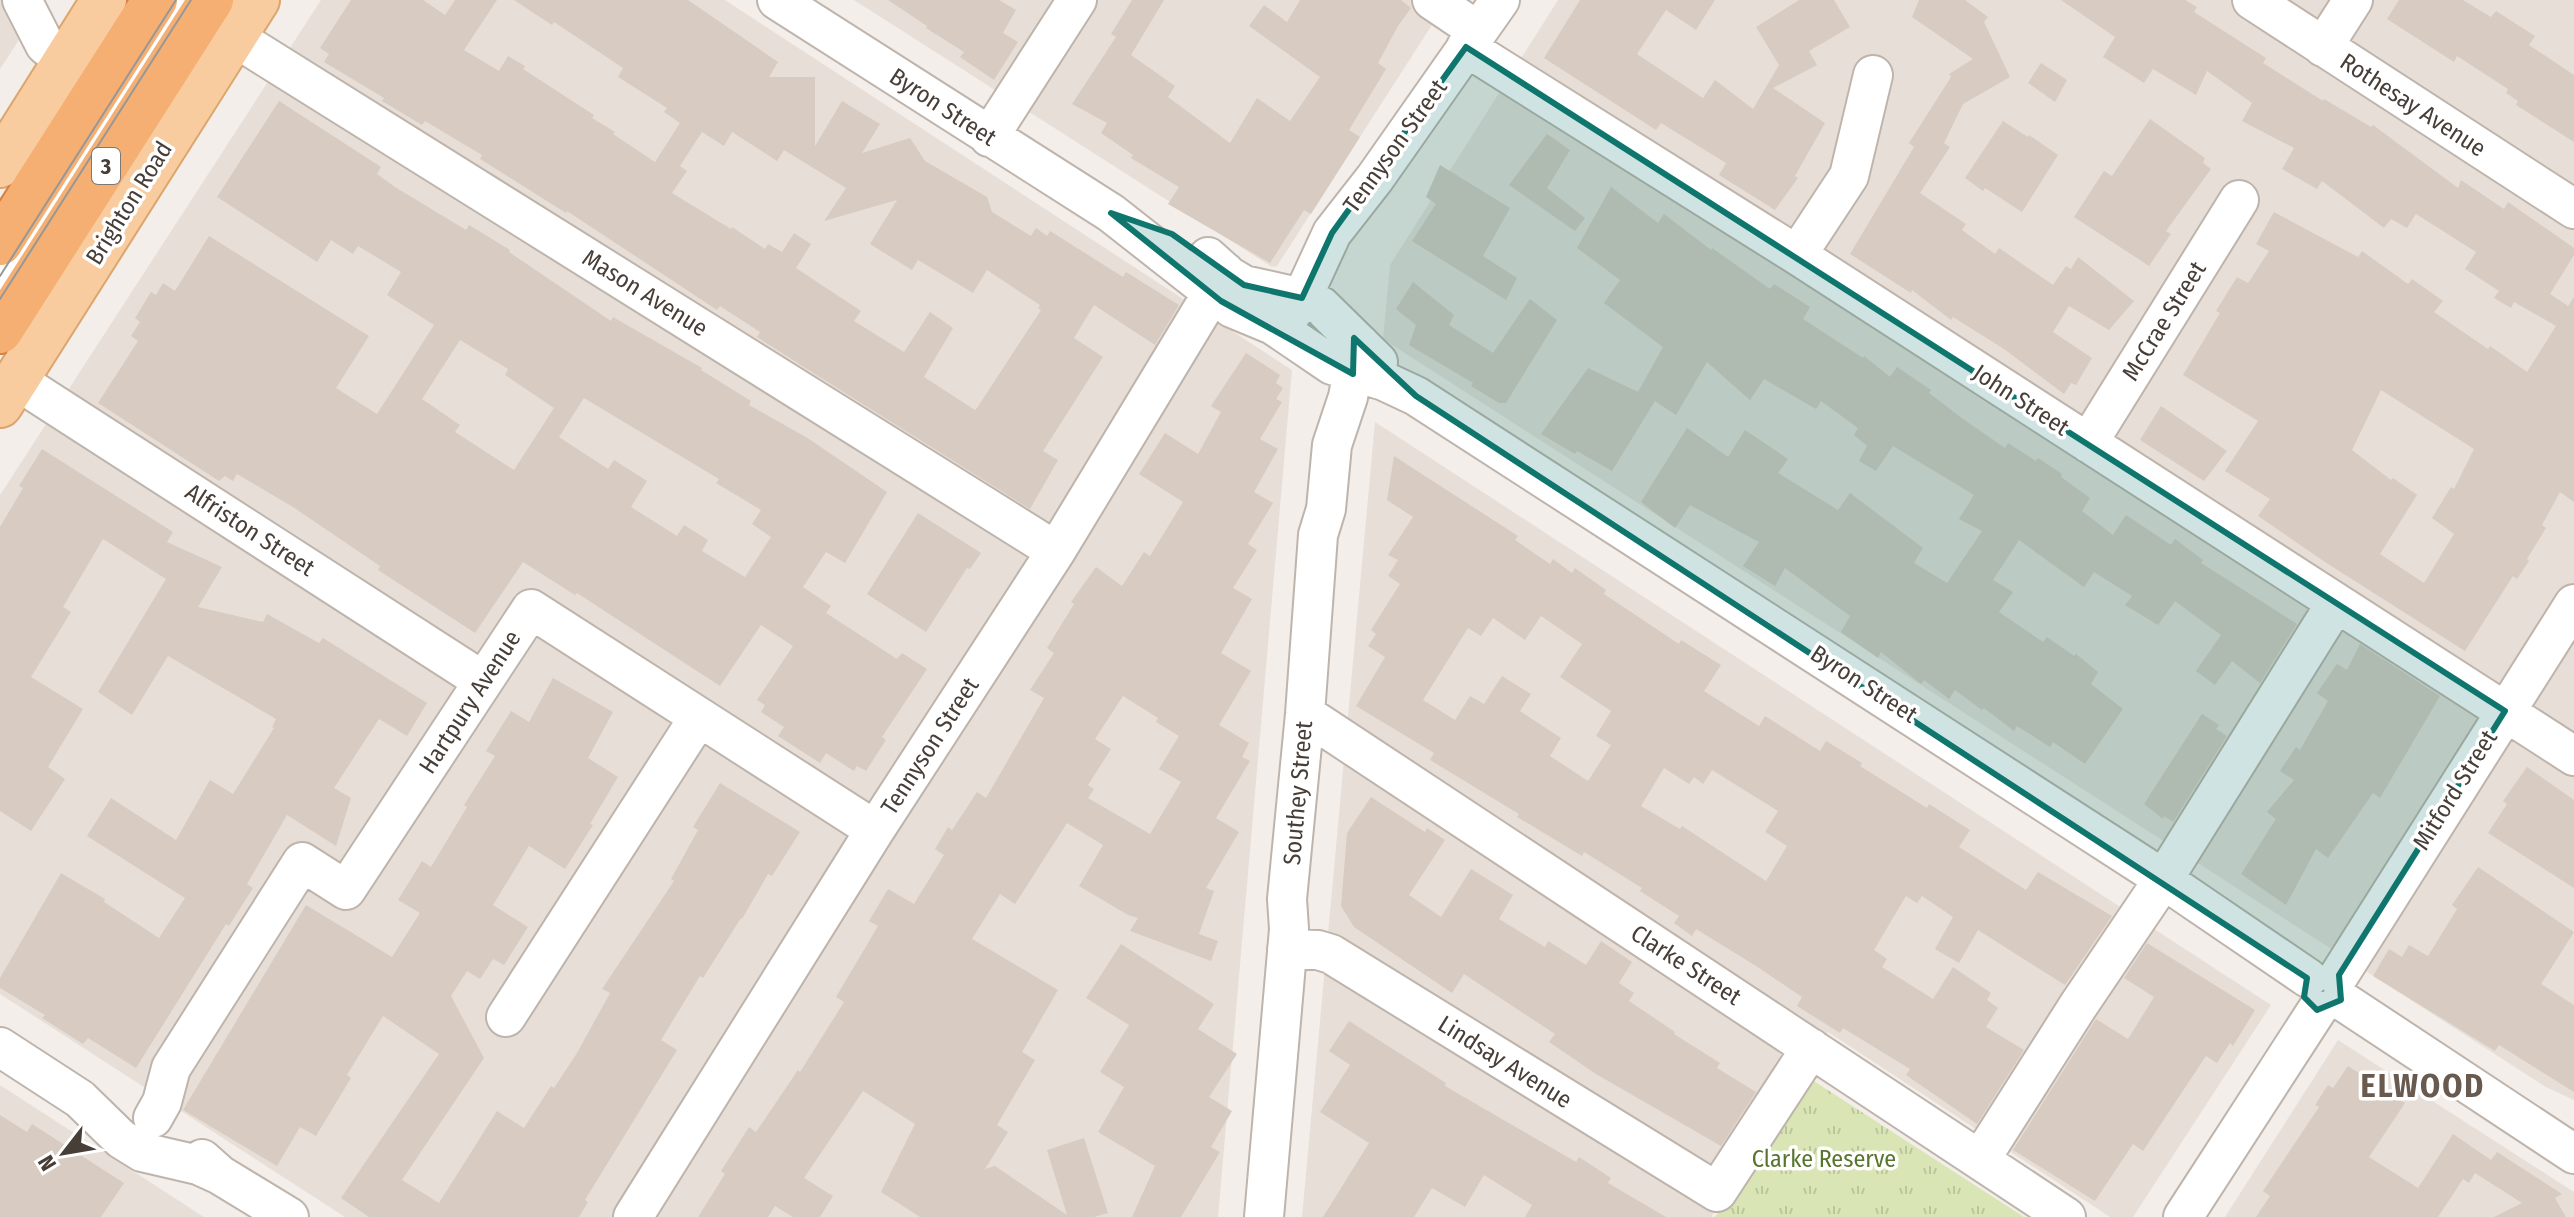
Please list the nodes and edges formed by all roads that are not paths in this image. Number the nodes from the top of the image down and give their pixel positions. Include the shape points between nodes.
1 (22, 0) edge
2 (104, 0) edge
3 (155, 0) edge
4 (183, 0) edge
5 (211, 0) edge
6 (257, 0) edge
7 (777, 0) edge
8 (1077, 0) edge
9 (1432, 0) edge
10 (1500, 0) edge
11 (2252, 0) edge
12 (2353, 0) edge
13 (234, 37) junction
14 (1472, 39) junction
15 (2323, 47) junction
16 (65, 61) junction
17 (1873, 75) dead end
18 (93, 96) junction
19 (989, 137) junction
20 (10, 150) edge
21 (2239, 200) dead end
22 (2574, 209) edge
23 (0, 243) edge
24 (1797, 255) junction
25 (1218, 283) junction
26 (0, 288) edge
27 (1302, 298) junction
28 (1281, 329) junction
29 (0, 331) edge
30 (1357, 359) junction
31 (8, 393) edge
32 (2088, 443) junction
33 (1056, 551) junction
34 (2336, 603) junction
35 (2574, 604) edge
36 (483, 681) junction
37 (2505, 711) junction
38 (1305, 714) junction
39 (699, 717) junction
40 (2574, 756) edge
41 (875, 830) junction
42 (2163, 880) junction
43 (1288, 924) junction
44 (2326, 992) junction
45 (506, 1017) dead end
46 (0, 1047) edge
47 (1811, 1048) junction
48 (135, 1122) junction
49 (2574, 1154) edge
50 (1980, 1160) junction
51 (279, 1213) edge
52 (633, 1217) edge
53 (1264, 1217) edge
54 (2066, 1217) edge
55 (2183, 1217) edge

1 - 16 street via 45,45
2 - 16 main road
3 - 18 highway, 3
4 - 26 street
5 - 29 highway, Brighton Road / 3
6 - 13 main road, Brighton Road
7 - 19 street, Byron Street
8 - 19 street
9 - 14 street, John Street
10 - 14 street, Tennyson Street
11 - 15 street, Rothesay Avenue
12 - 15 street
13 - 31 main road, Brighton Road
13 - 33 street, Mason Avenue
14 - 24 street, John Street
14 - 27 street, Tennyson Street via 1332,233
15 - 22 street, Rothesay Avenue
16 - 20 main road
17 - 24 street via 1849,176
18 - 20 main road
18 - 23 highway, 3
19 - 25 street, Byron Street via 1111,213 1165,230 1203,254
21 - 32 street, McCrae Street
24 - 32 street, John Street
25 - 27 street, Byron Street
25 - 28 street, Byron Street via 1241,313
25 - 33 street, Tennyson Street
27 - 28 street, Tennyson Street
27 - 30 street, Byron Street via 1321,306
28 - 30 street, Byron Street via 1317,358
30 - 38 street, Southey Street via 1332,445
30 - 42 street, Byron Street via 1377,379 1416,396
31 - 36 street, Alfriston Street
32 - 34 street, John Street
33 - 41 street, Tennyson Street
34 - 37 street, John Street
34 - 42 street
35 - 37 street, Mitford Street
36 - 39 street, Hartpury Avenue via 531,609
36 - 48 street, Hartpury Avenue via 346,890 302,862 171,1068 152,1082
37 - 40 street, John Street
37 - 44 street, Mitford Street
38 - 43 street, Southey Street
38 - 47 street, Clarke Street
39 - 41 street, Hartpury Avenue
39 - 45 street
41 - 52 street, Tennyson Street
42 - 44 street, Byron Street
42 - 50 street
43 - 47 street, Lindsay Avenue via 1318,950 1717,1192
43 - 53 street, Southey Street
44 - 49 street, Byron Street
44 - 55 street, Mitford Street
46 - 48 street via 80,1099
47 - 50 street, Clarke Street
48 - 51 street via 151,1156 198,1165
50 - 54 street, Clarke Street

